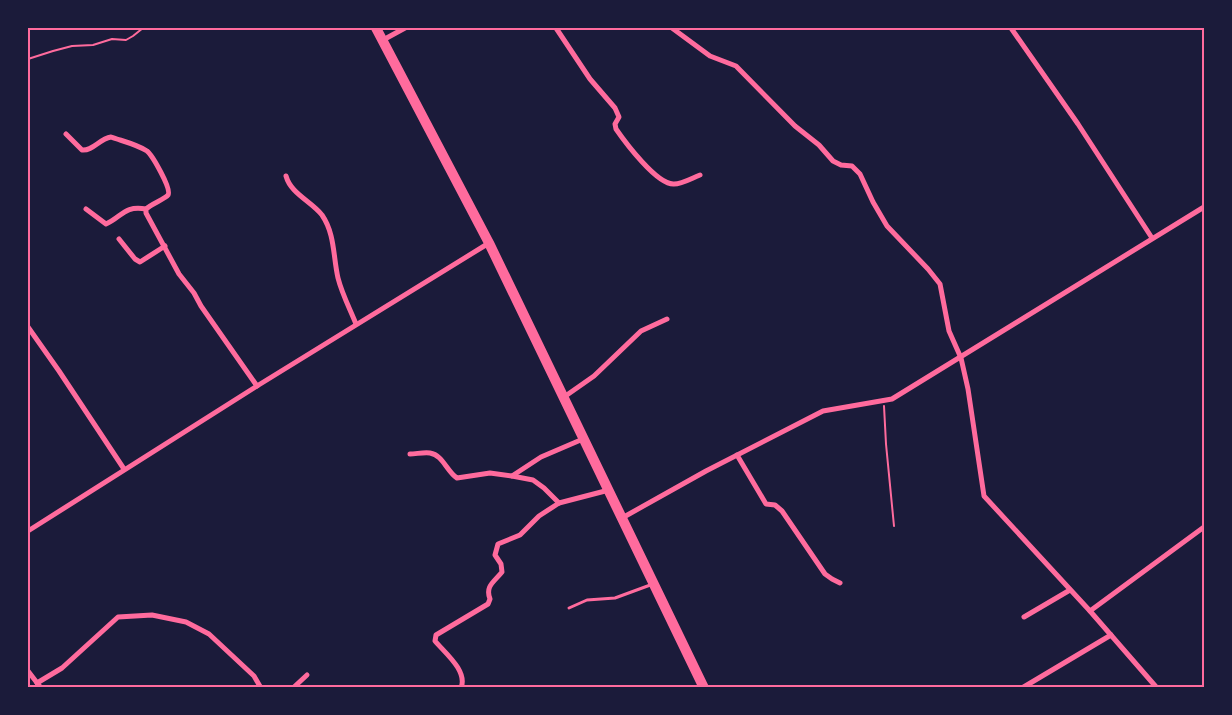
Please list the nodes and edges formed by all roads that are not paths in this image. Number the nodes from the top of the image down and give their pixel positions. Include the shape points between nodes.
1 (376, 28) edge
2 (405, 28) edge
3 (556, 28) edge
4 (672, 28) edge
5 (1011, 28) edge
6 (383, 40) junction
7 (66, 134) dead end
8 (700, 175) dead end
9 (286, 176) dead end
10 (1204, 207) edge
11 (86, 209) dead end
12 (146, 209) junction
13 (1152, 238) junction
14 (119, 239) dead end
15 (489, 243) junction
16 (165, 246) junction
17 (668, 319) dead end
18 (356, 324) junction
19 (28, 327) edge
20 (961, 358) junction
21 (257, 386) junction
22 (564, 397) junction
23 (584, 439) junction
24 (410, 454) dead end
25 (737, 455) junction
26 (124, 469) junction
27 (512, 476) junction
28 (609, 490) junction
29 (559, 503) junction
30 (622, 518) junction
31 (1204, 527) edge
32 (28, 530) edge
33 (840, 583) dead end
34 (653, 584) junction
35 (1070, 590) junction
36 (570, 608) dead end
37 (1090, 611) junction
38 (1024, 617) dead end
39 (1111, 635) junction
40 (28, 671) edge
41 (307, 675) dead end
42 (40, 685) edge
43 (261, 688) edge
44 (293, 688) edge
45 (460, 688) edge
46 (704, 688) edge
47 (1022, 688) edge
48 (1157, 688) edge

1 - 6 highway
2 - 6 street
3 - 8 street via 590,79 615,108 619,117 616,128 650,170 670,184
4 - 20 street via 710,56 736,66 833,161 852,166 860,174 887,226 940,284 949,331
5 - 13 street
6 - 15 highway
7 - 12 street via 82,150 89,150 101,140 111,137 149,153 170,192
9 - 18 street via 292,188 322,216 331,234 338,280
10 - 13 street
11 - 12 street via 106,224 126,210
12 - 16 street
13 - 20 street
14 - 16 street via 140,262
15 - 18 street
15 - 22 highway
16 - 21 street via 182,279
17 - 22 street via 641,331 594,376
18 - 21 street
19 - 26 street
20 - 25 street via 892,400 823,411
20 - 35 street via 984,496
21 - 26 street
22 - 23 highway
23 - 27 street via 542,457
23 - 28 highway
24 - 27 street via 437,456 458,478 490,473
25 - 30 street
25 - 33 street via 766,504 775,505 782,511 826,574
26 - 32 street
27 - 29 street via 533,480
28 - 29 street
28 - 30 highway
29 - 45 street via 539,516 520,535 498,544 496,555 502,572 490,585 488,604 436,635 435,641 462,675
30 - 34 highway
31 - 37 street
34 - 36 lane via 615,598 587,600
34 - 46 highway
35 - 37 street
35 - 38 street
37 - 39 street
39 - 47 street
39 - 48 street
40 - 42 street
41 - 44 street
42 - 43 street via 114,619 152,615 186,622 209,634 254,676

